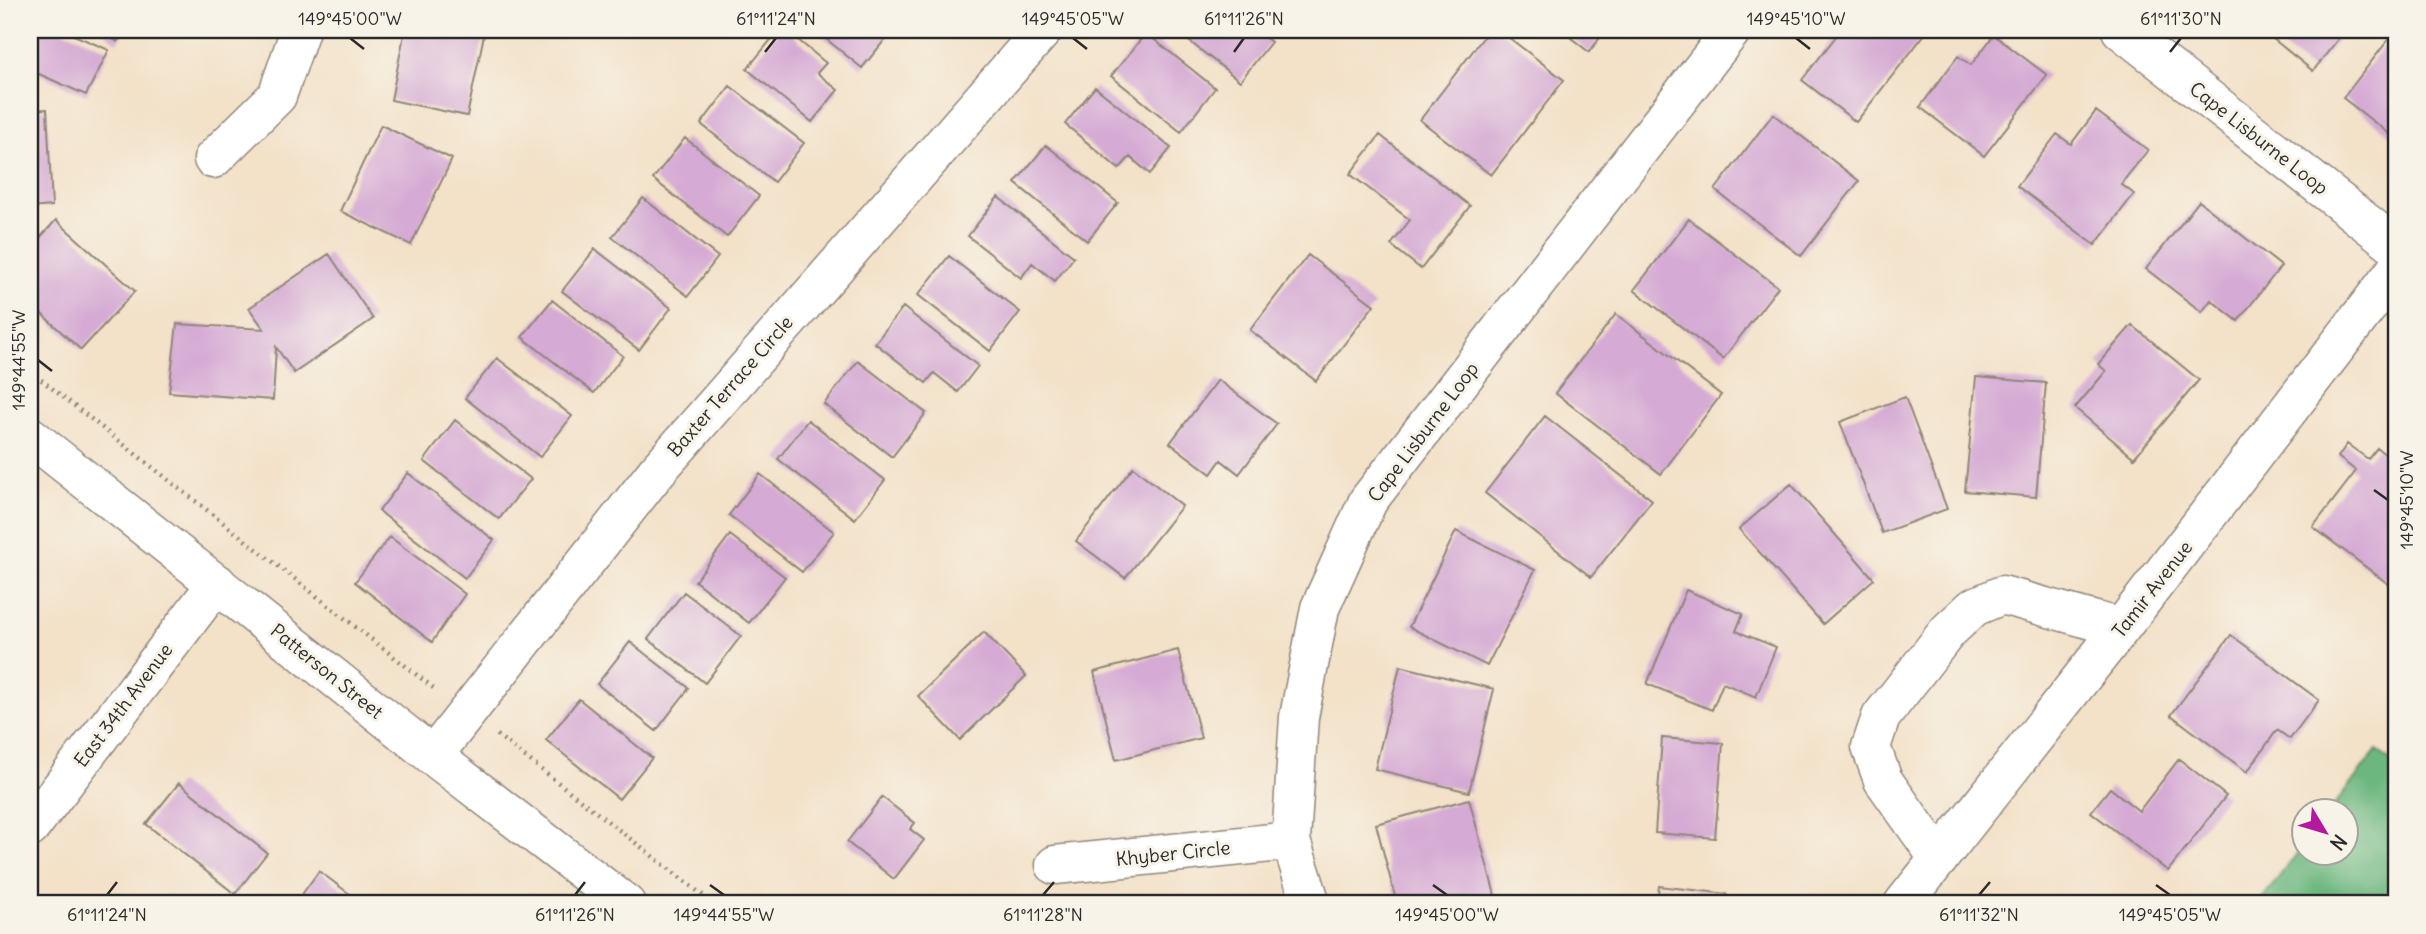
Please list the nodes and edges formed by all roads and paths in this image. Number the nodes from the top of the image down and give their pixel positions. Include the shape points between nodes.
1 (300, 30) edge
2 (1043, 30) edge
3 (1732, 30) edge
4 (2122, 30) edge
5 (213, 159) dead end
6 (2396, 246) edge
7 (2396, 270) edge
8 (30, 370) edge
9 (30, 436) edge
10 (217, 583) junction
11 (2121, 628) junction
12 (467, 713) junction
13 (433, 756) junction
14 (30, 828) edge
15 (1291, 841) junction
16 (1939, 859) junction
17 (1055, 865) dead end
18 (626, 904) edge
19 (714, 904) edge
20 (1311, 904) edge
21 (1903, 904) edge

1 - 5 street via 277,96
2 - 12 street, Baxter Terrace Circle via 657,471
3 - 15 street, Cape Lisburne Loop via 1368,501 1320,608 1299,717
4 - 6 street, Cape Lisburne Loop
7 - 11 street, Tamir Avenue
8 - 12 path
9 - 10 street, Patterson Street
10 - 13 street, Patterson Street
10 - 14 street, East 34th Avenue
11 - 16 street, Tamir Avenue
11 - 16 street via 2003,595 1974,607 1948,631 1881,717 1871,747 1883,780
12 - 13 street, Baxter Terrace Circle
12 - 19 path
13 - 18 street, Patterson Street
15 - 17 street, Khyber Circle
15 - 20 street, Cape Lisburne Loop
16 - 21 street, Tamir Avenue

